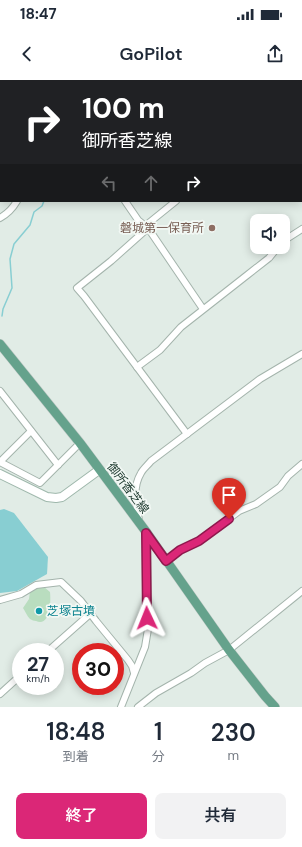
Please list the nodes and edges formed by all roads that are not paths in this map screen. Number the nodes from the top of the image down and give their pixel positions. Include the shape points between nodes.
1 (16, 202) edge
2 (126, 202) edge
3 (175, 202) edge
4 (0, 218) edge
5 (147, 227) junction
6 (302, 229) edge
7 (290, 237) edge
8 (272, 254) edge
9 (203, 309) junction
10 (0, 344) edge
11 (302, 354) edge
12 (137, 367) junction
13 (0, 391) edge
14 (2, 400) edge
15 (31, 431) junction
16 (187, 434) junction
17 (80, 444) junction
18 (0, 462) edge
19 (302, 464) edge
20 (58, 465) junction
21 (99, 470) junction
22 (0, 474) edge
23 (139, 524) junction
24 (146, 533) junction
25 (166, 561) junction
26 (302, 591) edge
27 (0, 600) edge
28 (90, 614) junction
29 (57, 643) edge
30 (229, 650) junction
31 (134, 673) junction
32 (12, 683) edge
33 (0, 694) edge
34 (121, 707) edge
35 (138, 707) edge
36 (275, 707) edge

1 - 4 street
2 - 5 street via 138,220
3 - 5 street
5 - 9 street
5 - 12 street via 77,288
6 - 7 street
8 - 9 street
9 - 12 street via 181,327 160,350
10 - 17 main road, 御所香芝線
11 - 16 street via 260,380
12 - 16 street
13 - 14 street
14 - 15 street
15 - 18 street
15 - 20 street
16 - 23 street via 151,461 141,472 135,496
17 - 20 street
17 - 21 main road, 御所香芝線
18 - 20 street via 40,482
19 - 25 street via 280,487 256,504 239,511 199,541 180,550
21 - 22 street via 62,497 56,498 47,497
21 - 23 main road, 御所香芝線
23 - 24 main road, 御所香芝線
24 - 25 main road, 御所香芝線
24 - 31 street via 148,629
25 - 30 main road, 御所香芝線
26 - 30 street
27 - 28 street via 21,594 36,585 61,582 81,601
28 - 29 street
28 - 31 street via 128,660
30 - 35 street via 156,693
30 - 36 main road, 御所香芝線
31 - 34 street
32 - 33 street

